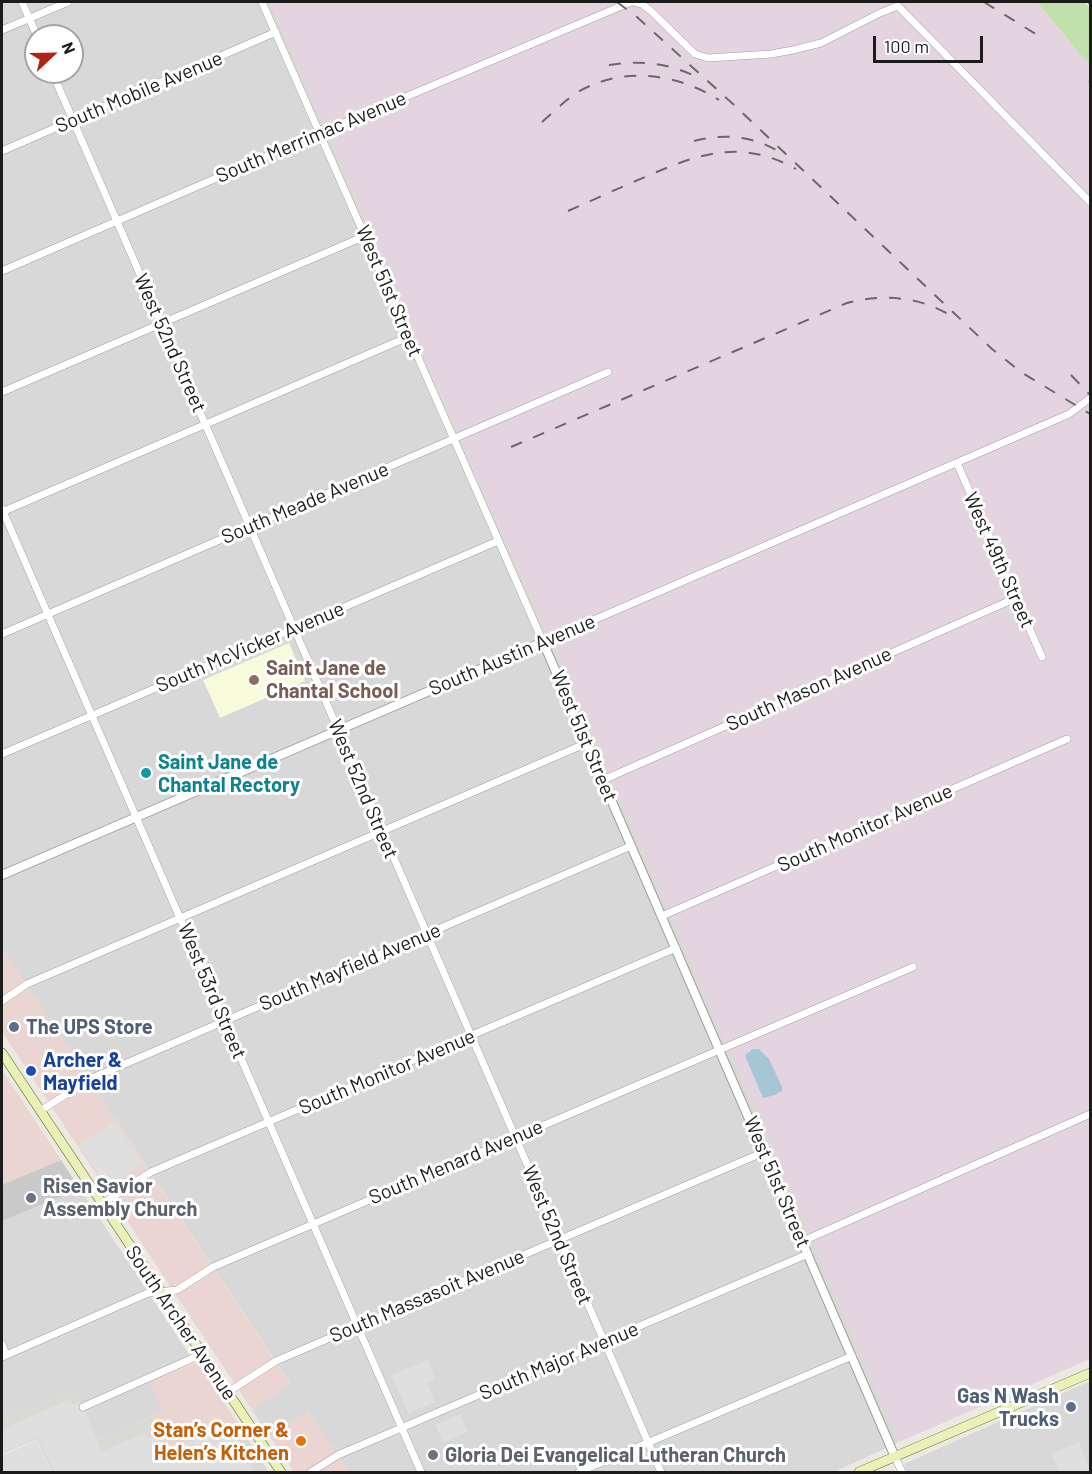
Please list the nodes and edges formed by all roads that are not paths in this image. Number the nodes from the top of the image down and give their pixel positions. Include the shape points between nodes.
1 (22, 2) edge
2 (68, 2) edge
3 (262, 2) edge
4 (632, 2) edge
5 (29, 18) junction
6 (31, 24) edge
7 (2, 30) edge
8 (276, 32) junction
9 (57, 84) edge
10 (73, 120) junction
11 (320, 133) junction
12 (2, 151) edge
13 (1090, 202) edge
14 (117, 221) junction
15 (365, 236) junction
16 (2, 271) edge
17 (161, 324) junction
18 (408, 337) junction
19 (608, 372) dead end
20 (2, 392) edge
21 (1090, 398) edge
22 (206, 425) junction
23 (453, 440) junction
24 (957, 463) junction
25 (2, 511) edge
26 (250, 526) junction
27 (498, 540) junction
28 (1016, 598) junction
29 (47, 614) junction
30 (294, 628) junction
31 (2, 634) edge
32 (543, 642) junction
33 (1042, 657) dead end
34 (91, 716) junction
35 (338, 730) junction
36 (1067, 739) dead end
37 (587, 743) junction
38 (2, 754) edge
39 (603, 780) junction
40 (135, 818) junction
41 (382, 832) junction
42 (632, 846) junction
43 (2, 875) edge
44 (662, 916) junction
45 (180, 918) junction
46 (427, 934) junction
47 (676, 948) junction
48 (913, 967) dead end
49 (2, 1001) edge
50 (224, 1021) junction
51 (471, 1035) junction
52 (720, 1050) junction
53 (2, 1053) edge
54 (40, 1111) junction
55 (1090, 1114) edge
56 (269, 1122) junction
57 (515, 1138) junction
58 (764, 1152) junction
59 (102, 1204) junction
60 (313, 1223) junction
61 (559, 1239) junction
62 (803, 1241) junction
63 (808, 1254) junction
64 (161, 1292) junction
65 (357, 1326) junction
66 (604, 1342) junction
67 (2, 1344) edge
68 (202, 1354) junction
69 (4, 1356) edge
70 (852, 1356) junction
71 (1090, 1372) edge
72 (228, 1392) junction
73 (84, 1407) dead end
74 (402, 1427) junction
75 (648, 1444) junction
76 (895, 1456) junction
77 (281, 1473) edge
78 (311, 1473) edge
79 (421, 1473) edge
80 (579, 1473) edge
81 (661, 1473) edge
82 (858, 1473) edge
83 (902, 1473) edge

1 - 5 street
2 - 5 street
3 - 8 street, West 51st Street
4 - 11 street, South Merrimac Avenue
4 - 13 street via 652,12 695,54 708,58 771,54 821,43 898,6
5 - 6 street
5 - 7 street
8 - 10 street, South Mobile Avenue
8 - 11 street, West 51st Street
9 - 10 street, West 52nd Street
10 - 12 street, South Mobile Avenue
10 - 14 street, West 52nd Street
11 - 14 street, South Merrimac Avenue
11 - 15 street, West 51st Street
14 - 16 street, South Merrimac Avenue
14 - 17 street, West 52nd Street
15 - 17 street
15 - 18 street, West 51st Street
17 - 20 street
17 - 22 street, West 52nd Street
18 - 22 street
18 - 23 street, West 51st Street
19 - 23 street, South Meade Avenue
21 - 24 street, South Austin Avenue via 1069,414
22 - 25 street
22 - 26 street, West 52nd Street
23 - 26 street, South Meade Avenue
23 - 27 street, West 51st Street
24 - 28 street, West 49th Street
24 - 32 street, South Austin Avenue
25 - 29 street, West 53rd Street
26 - 29 street, South Meade Avenue
26 - 30 street, West 52nd Street
27 - 30 street, South McVicker Avenue
27 - 32 street, West 51st Street
28 - 33 street, West 49th Street
28 - 39 street, South Mason Avenue
29 - 31 street, South Meade Avenue
29 - 34 street, West 53rd Street
30 - 34 street, South McVicker Avenue
30 - 35 street, West 52nd Street
32 - 35 street, South Austin Avenue
32 - 37 street, West 51st Street
34 - 38 street, South McVicker Avenue
34 - 40 street, West 53rd Street
35 - 40 street, South Austin Avenue
35 - 41 street, West 52nd Street
36 - 44 street, South Monitor Avenue
37 - 39 street, West 51st Street
37 - 41 street
39 - 42 street, West 51st Street
40 - 43 street, South Austin Avenue
40 - 45 street, West 53rd Street
41 - 45 street
41 - 46 street, West 52nd Street
42 - 44 street, West 51st Street
42 - 46 street, South Mayfield Avenue
44 - 47 street, West 51st Street
45 - 49 street via 27,984
45 - 50 street, West 53rd Street
46 - 50 street, South Mayfield Avenue
46 - 51 street, West 52nd Street
47 - 51 street, South Monitor Avenue
47 - 52 street, West 51st Street
48 - 52 street, South Menard Avenue
50 - 54 street, South Mayfield Avenue via 90,1079
50 - 56 street, West 53rd Street
51 - 56 street, South Monitor Avenue
51 - 57 street, West 52nd Street
52 - 57 street, South Menard Avenue
52 - 58 street, West 51st Street
53 - 54 main road, South Archer Avenue
54 - 59 main road, South Archer Avenue
55 - 62 street
56 - 59 street, South Monitor Avenue via 151,1172
56 - 60 street, West 53rd Street
57 - 60 street, South Menard Avenue
57 - 61 street, West 52nd Street
58 - 61 street, South Massasoit Avenue
58 - 62 street, West 51st Street
59 - 64 main road, South Archer Avenue
60 - 64 street, South Menard Avenue via 213,1267 177,1290
60 - 65 street, West 53rd Street
61 - 65 street, South Massasoit Avenue
61 - 66 street, West 52nd Street
62 - 63 street, West 51st Street
63 - 66 street, South Major Avenue
63 - 70 street, West 51st Street
64 - 68 main road, South Archer Avenue
64 - 69 street, South Menard Avenue via 148,1293
65 - 72 street, South Massasoit Avenue via 276,1361
65 - 74 street, West 53rd Street
66 - 74 street, South Major Avenue
66 - 75 street, West 52nd Street
67 - 69 street
68 - 72 main road, South Archer Avenue
68 - 73 street
70 - 75 street
70 - 76 street, West 51st Street
71 - 76 main road
72 - 77 main road, South Archer Avenue
74 - 78 street, South Major Avenue via 338,1455
74 - 79 street, West 53rd Street
75 - 80 street
75 - 81 street, West 52nd Street
76 - 82 main road
76 - 83 street, West 51st Street

